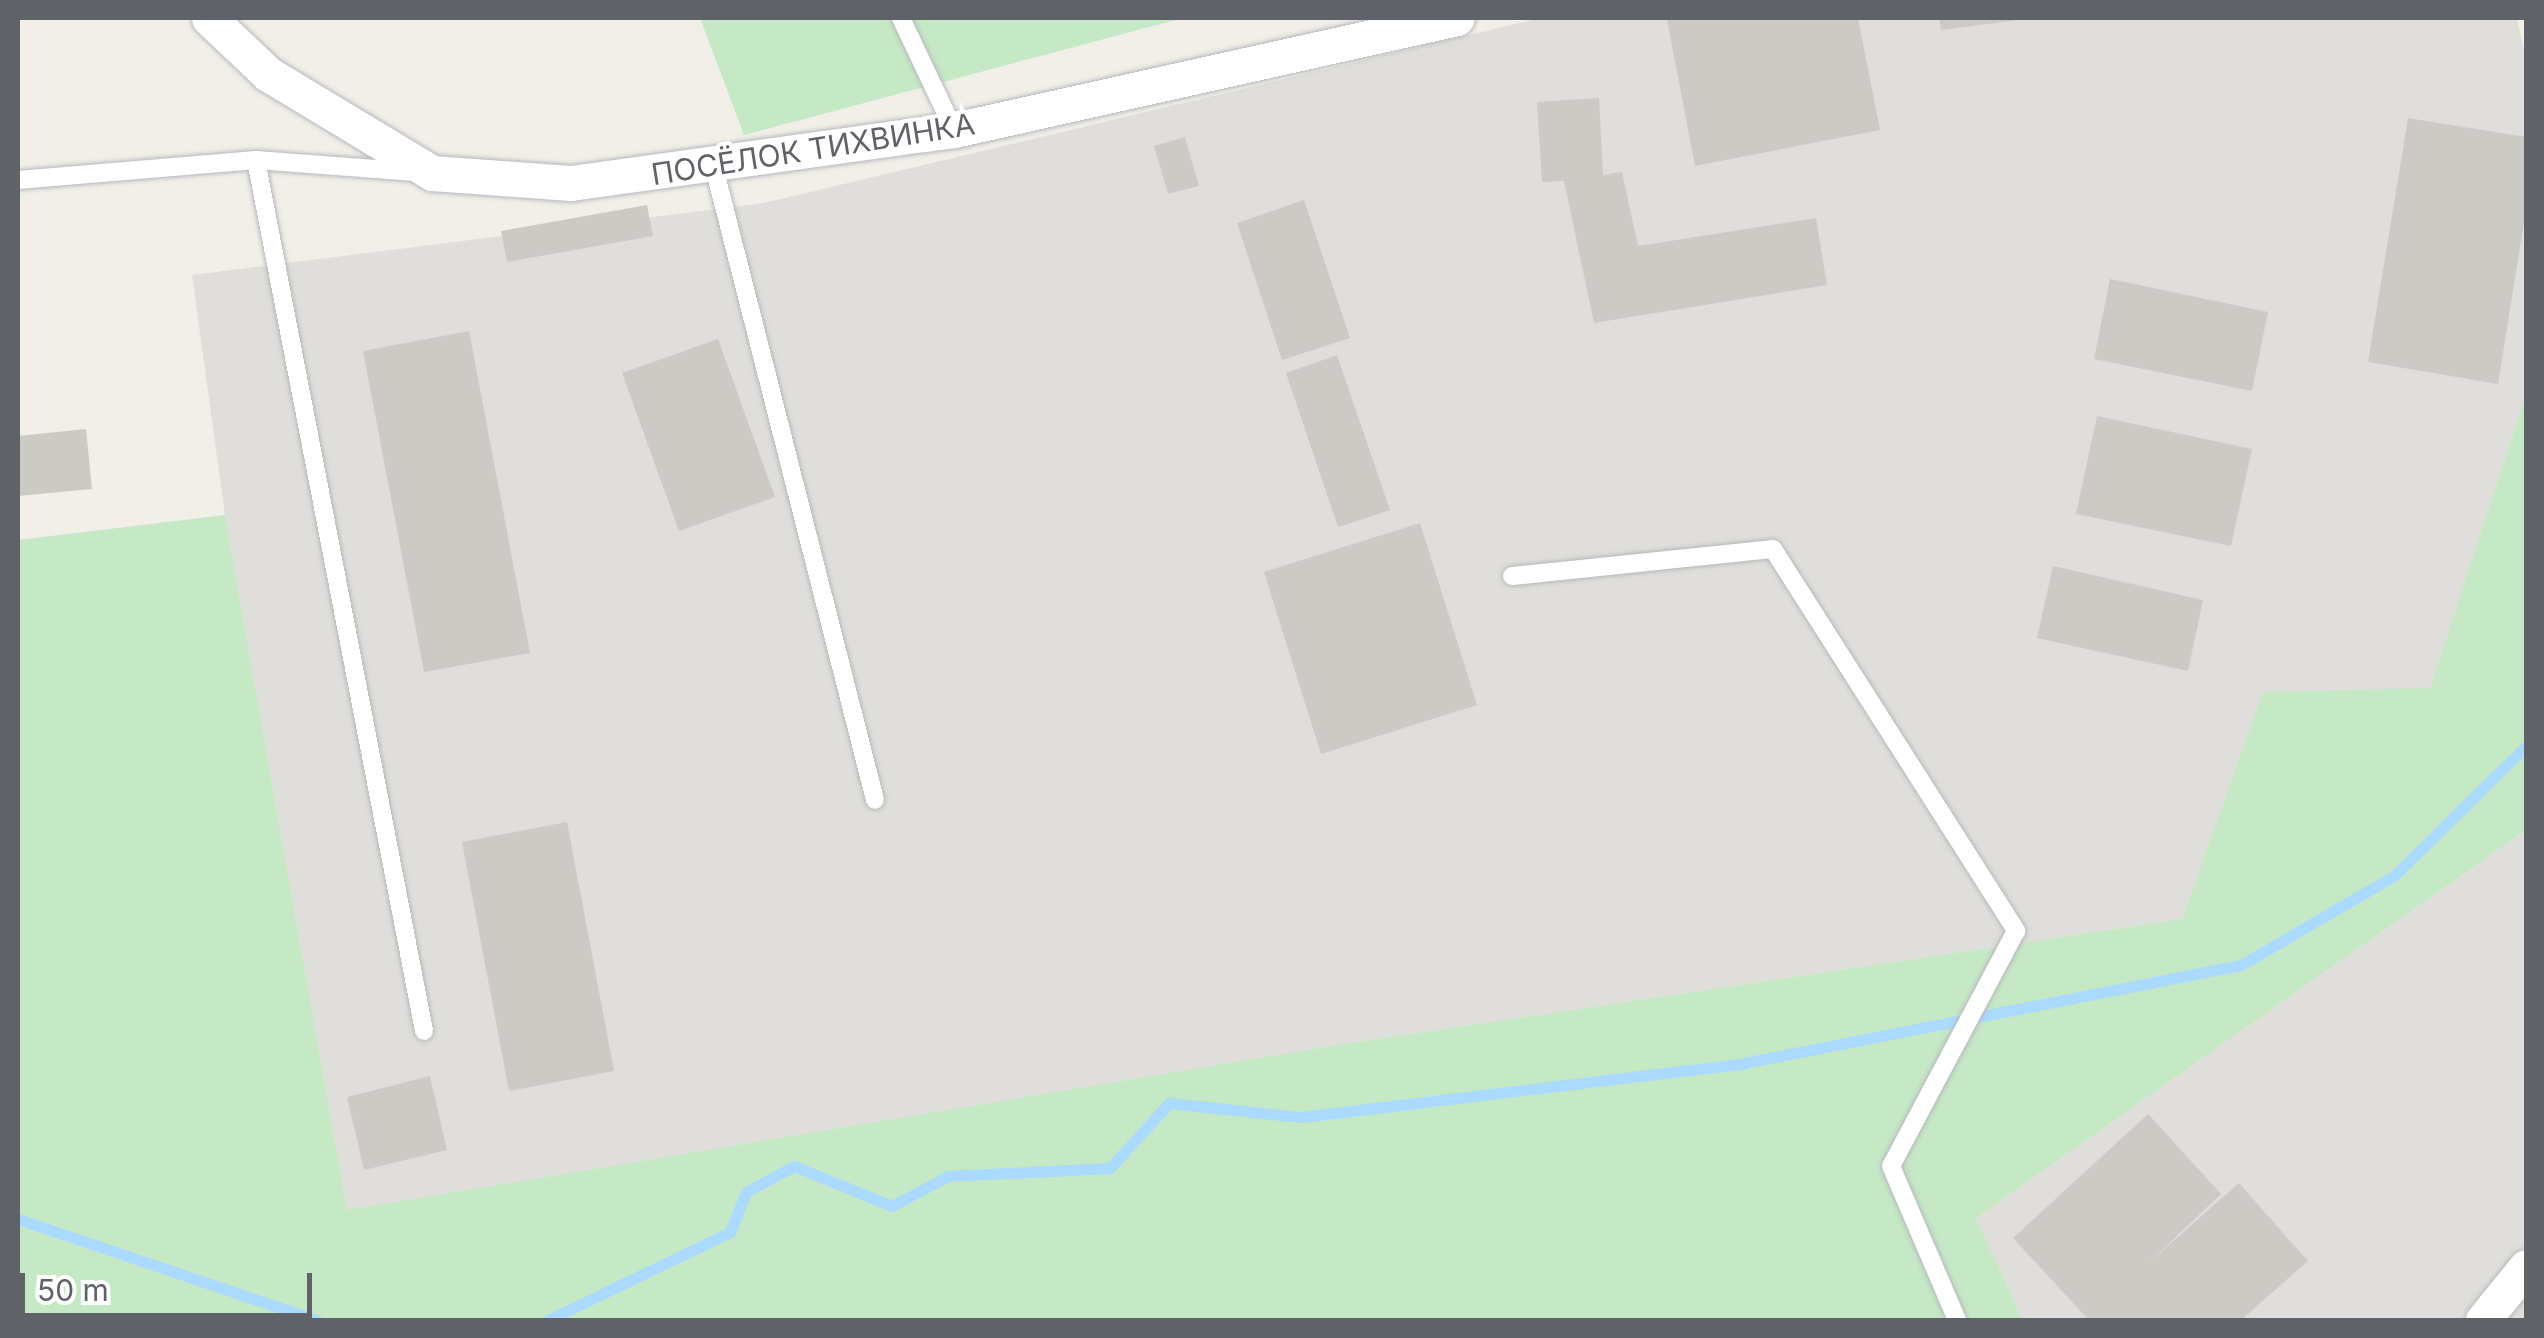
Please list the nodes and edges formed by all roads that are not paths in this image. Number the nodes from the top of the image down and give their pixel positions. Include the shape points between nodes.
1 (209, 18) edge
2 (901, 18) edge
3 (1457, 18) edge
4 (954, 130) junction
5 (256, 160) junction
6 (714, 168) junction
7 (432, 173) junction
8 (18, 180) edge
9 (1512, 576) dead end
10 (875, 800) dead end
11 (424, 1031) dead end
12 (2526, 1267) edge
13 (1957, 1320) edge
14 (2483, 1320) edge

1 - 7 street, ПОСЁЛОК ТИХВИНКА via 268,74
2 - 4 lane
3 - 4 street, ПОСЁЛОК ТИХВИНКА
4 - 6 street, ПОСЁЛОК ТИХВИНКА
5 - 7 lane
5 - 8 lane
5 - 11 lane
6 - 7 street, ПОСЁЛОК ТИХВИНКА via 571,183
6 - 10 lane
9 - 13 lane via 1773,549 2016,932 1890,1166
12 - 14 street

